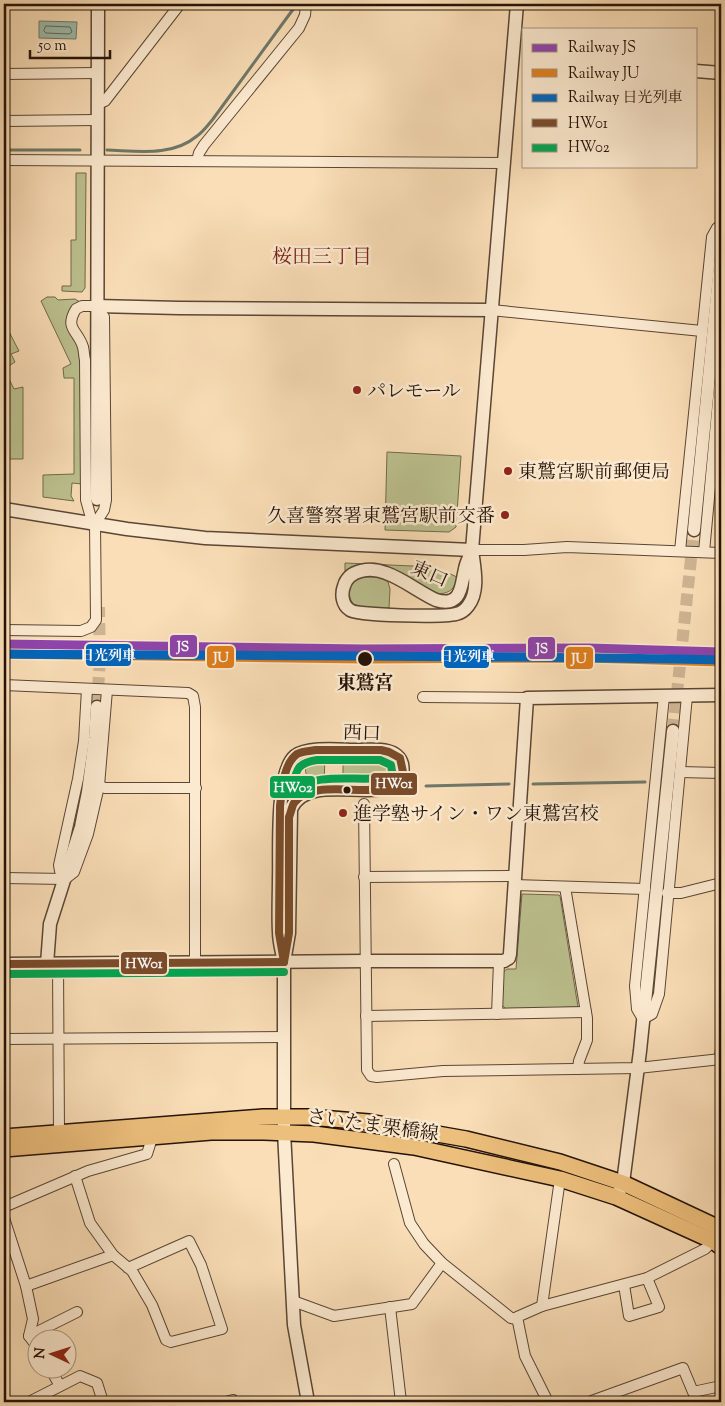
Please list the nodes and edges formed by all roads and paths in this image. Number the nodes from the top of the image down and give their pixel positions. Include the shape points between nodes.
1 (98, 4) edge
2 (180, 4) edge
3 (306, 4) edge
4 (517, 4) edge
5 (518, 52) edge
6 (698, 71) edge
7 (98, 73) junction
8 (721, 73) edge
9 (4, 74) edge
10 (98, 104) junction
11 (97, 120) junction
12 (4, 121) edge
13 (4, 160) edge
14 (97, 160) junction
15 (197, 161) junction
16 (503, 163) junction
17 (721, 225) edge
18 (721, 254) edge
19 (96, 306) junction
20 (491, 310) junction
21 (702, 331) junction
22 (721, 368) edge
23 (97, 499) dead end
24 (4, 509) edge
25 (95, 524) junction
26 (694, 530) tunnel mouth
27 (472, 550) junction
28 (680, 551) junction
29 (704, 552) junction
30 (721, 553) edge
31 (4, 630) edge
32 (4, 685) edge
33 (87, 689) junction
34 (107, 690) junction
35 (721, 694) edge
36 (664, 696) junction
37 (687, 696) junction
38 (423, 697) dead end
39 (527, 698) junction
40 (97, 707) tunnel mouth
41 (673, 731) tunnel mouth
42 (680, 772) junction
43 (721, 773) edge
44 (99, 786) junction
45 (196, 788) junction
46 (364, 804) dead end
47 (364, 876) junction
48 (4, 878) edge
49 (65, 879) junction
50 (514, 881) junction
51 (721, 883) edge
52 (565, 887) junction
53 (645, 889) junction
54 (667, 893) junction
55 (365, 961) junction
56 (195, 962) junction
57 (284, 962) junction
58 (499, 962) junction
59 (4, 964) edge
60 (52, 964) junction
61 (586, 1012) junction
62 (497, 1014) junction
63 (366, 1016) junction
64 (644, 1019) junction
65 (285, 1037) junction
66 (58, 1038) junction
67 (4, 1039) edge
68 (721, 1048) edge
69 (721, 1059) edge
70 (638, 1068) junction
71 (578, 1069) junction
72 (284, 1116) junction
73 (284, 1132) junction
74 (59, 1133) junction
75 (4, 1138) edge
76 (152, 1138) junction
77 (4, 1149) edge
78 (394, 1164) dead end
79 (75, 1176) junction
80 (560, 1179) junction
81 (620, 1190) junction
82 (4, 1207) edge
83 (4, 1218) edge
84 (718, 1239) edge
85 (113, 1255) junction
86 (442, 1263) junction
87 (128, 1268) junction
88 (647, 1278) junction
89 (624, 1285) junction
90 (26, 1286) junction
91 (292, 1301) junction
92 (542, 1306) junction
93 (390, 1308) junction
94 (77, 1312) dead end
95 (517, 1320) junction
96 (31, 1328) edge
97 (46, 1328) edge
98 (56, 1378) edge
99 (60, 1386) junction
100 (721, 1386) edge
101 (29, 1402) edge
102 (103, 1402) edge
103 (226, 1402) edge
104 (234, 1402) edge
105 (308, 1402) edge
106 (401, 1402) edge
107 (548, 1402) edge
108 (588, 1402) edge

1 - 7 street
2 - 10 street via 105,101
3 - 15 street via 305,15 298,28 204,145
4 - 5 street
5 - 16 street
6 - 8 street
7 - 9 street
7 - 10 street
10 - 11 street
11 - 12 street
11 - 14 street
13 - 14 street
14 - 15 street
14 - 19 street
15 - 16 street
16 - 20 street
17 - 21 street via 712,237
18 - 26 street
19 - 20 street
19 - 23 street
19 - 25 street via 104,317 106,500
19 - 25 street via 76,309 70,322 84,353 86,500
20 - 21 street
20 - 27 street
21 - 28 street
22 - 29 street
24 - 25 street
25 - 27 street via 205,538
25 - 31 street via 94,624 81,631
27 - 27 street, 東口 via 474,586 471,602 461,613 358,614 348,609 343,601 348,578 357,571 384,572 436,600 451,600 459,594
27 - 28 street via 567,547
28 - 29 street
29 - 30 street
32 - 33 street
33 - 34 street
33 - 49 street via 78,779 59,865
34 - 44 street
34 - 45 street via 188,693 193,696 196,707
35 - 37 street
36 - 37 street
36 - 39 street
36 - 53 street
37 - 42 street
38 - 39 street
39 - 50 street
40 - 49 street via 88,792
41 - 64 street
42 - 43 street
42 - 54 street
44 - 45 street
44 - 49 street via 78,864
45 - 56 street
46 - 47 street
47 - 50 street
47 - 55 street
48 - 49 street
49 - 60 street via 50,924
50 - 52 street
50 - 58 street via 510,954
51 - 54 street via 681,893
52 - 53 street
52 - 61 street
53 - 64 street via 635,986 637,1009
54 - 64 street via 658,994 652,1014
55 - 57 street
55 - 58 street
55 - 63 street
56 - 57 street
56 - 60 street
57 - 57 street, 西口 via 279,933 280,806 292,760 300,753 316,750 381,750 395,754 400,758 403,772 398,782 391,786 307,793 292,805 289,933
57 - 65 street
58 - 62 street
59 - 60 street
60 - 66 street
61 - 62 street
61 - 71 street via 588,1032
62 - 63 street
63 - 71 street via 367,1070 371,1076 443,1071
64 - 70 street
65 - 66 street
65 - 72 street
66 - 67 street
66 - 74 street
68 - 69 street
69 - 70 street
70 - 71 street
70 - 81 street
72 - 73 street
72 - 74 main road, さいたま栗橋線
72 - 81 main road, さいたま栗橋線 via 369,1122 466,1139 560,1162
73 - 76 main road, さいたま栗橋線 via 211,1132
73 - 80 main road, さいたま栗橋線 via 414,1147
73 - 91 street
74 - 75 main road, さいたま栗橋線
76 - 77 main road, さいたま栗橋線
76 - 79 street via 147,1154
78 - 86 street via 410,1223
79 - 82 street
79 - 85 street via 90,1223
80 - 81 main road, さいたま栗橋線
80 - 92 street
81 - 84 main road, さいたま栗橋線
83 - 90 street
84 - 88 street
85 - 87 street
85 - 90 street
86 - 93 street via 412,1304
86 - 95 street
87 - 87 street via 152,1305 166,1340 171,1342 222,1328 201,1265 189,1241
88 - 89 street
88 - 89 street via 659,1307 630,1316
89 - 92 street
90 - 96 street via 33,1319
91 - 93 street via 334,1316
91 - 105 street
92 - 95 street via 517,1316
93 - 106 street
94 - 97 street
95 - 107 street via 525,1356
98 - 99 street
99 - 101 street
99 - 102 street via 80,1376 97,1383
100 - 108 street via 693,1392 683,1368
103 - 104 street

